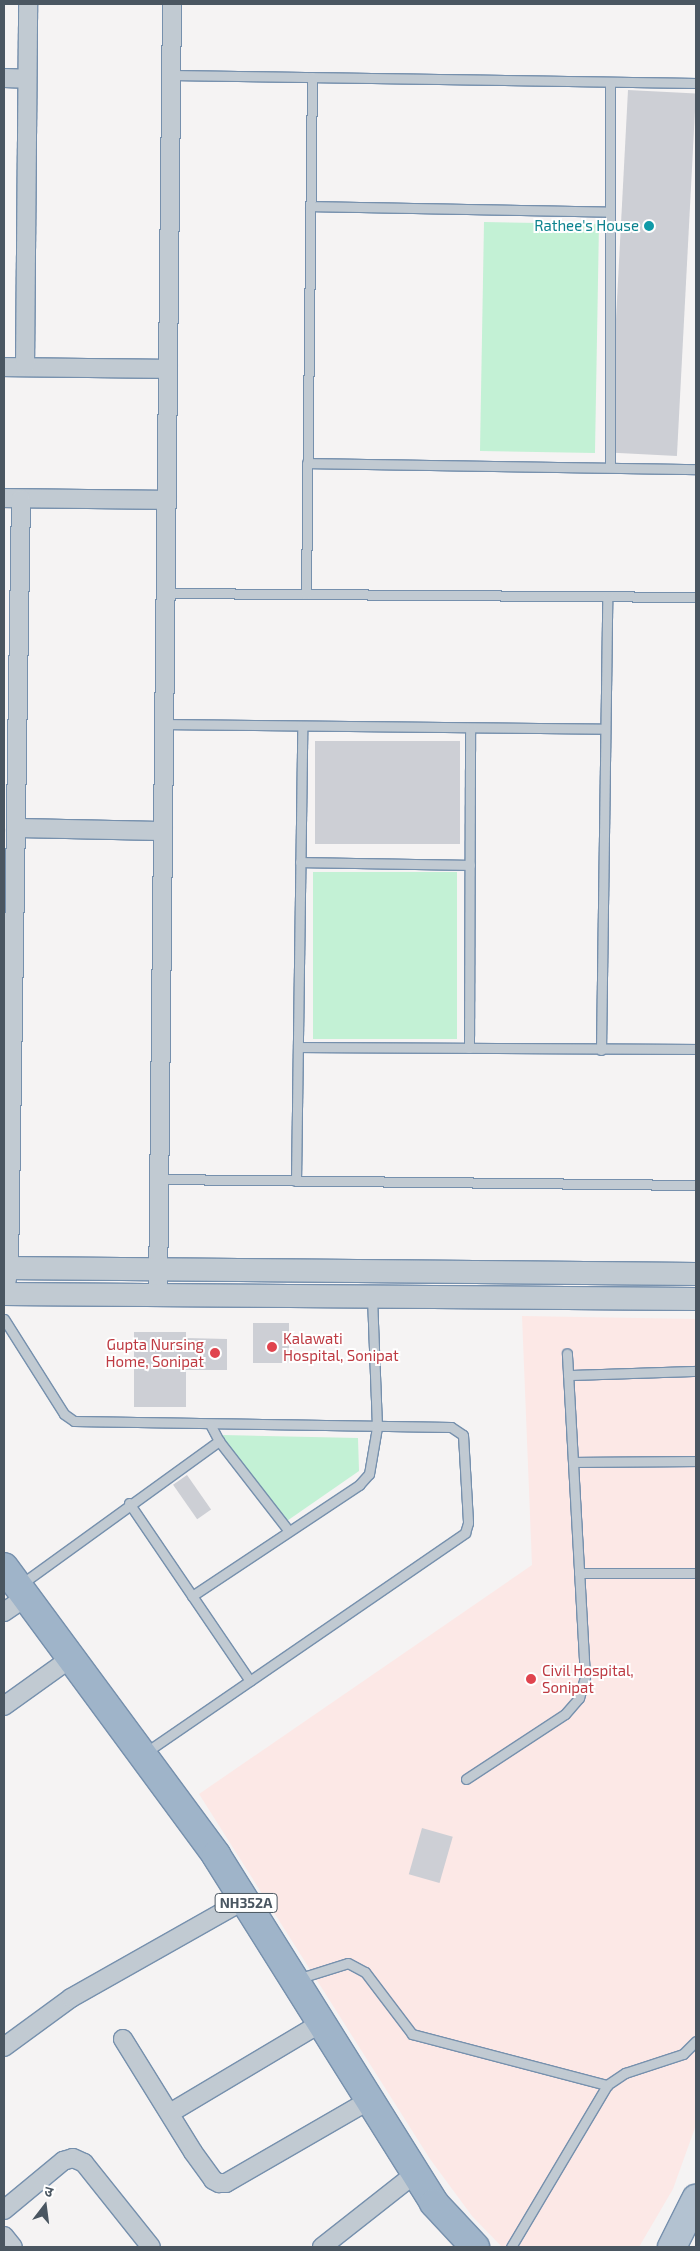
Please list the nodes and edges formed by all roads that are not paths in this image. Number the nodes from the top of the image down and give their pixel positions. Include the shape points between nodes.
1 (28, 4) edge
2 (172, 4) edge
3 (171, 75) junction
4 (312, 77) junction
5 (4, 78) edge
6 (27, 78) junction
7 (610, 82) junction
8 (696, 83) edge
9 (310, 206) junction
10 (610, 212) junction
11 (4, 367) edge
12 (25, 367) junction
13 (168, 369) junction
14 (307, 463) junction
15 (610, 467) junction
16 (696, 469) edge
17 (12, 498) edge
18 (167, 500) junction
19 (166, 593) junction
20 (306, 594) junction
21 (607, 596) junction
22 (696, 597) edge
23 (164, 724) junction
24 (302, 726) junction
25 (470, 728) junction
26 (605, 729) junction
27 (16, 828) junction
28 (163, 831) junction
29 (300, 862) junction
30 (470, 865) junction
31 (298, 1047) junction
32 (469, 1048) junction
33 (696, 1049) edge
34 (602, 1050) junction
35 (7, 1177) edge
36 (159, 1179) junction
37 (296, 1181) junction
38 (696, 1186) edge
39 (6, 1268) edge
40 (158, 1269) junction
41 (696, 1274) edge
42 (4, 1294) edge
43 (158, 1295) junction
44 (372, 1297) junction
45 (4, 1299) edge
46 (696, 1299) edge
47 (4, 1319) edge
48 (567, 1354) dead end
49 (696, 1371) edge
50 (568, 1375) junction
51 (210, 1424) junction
52 (377, 1427) junction
53 (220, 1440) junction
54 (696, 1461) edge
55 (573, 1462) junction
56 (129, 1504) junction
57 (288, 1530) junction
58 (579, 1573) junction
59 (696, 1573) edge
60 (16, 1584) edge
61 (192, 1596) junction
62 (4, 1612) edge
63 (70, 1658) junction
64 (250, 1681) junction
65 (4, 1706) edge
66 (142, 1755) junction
67 (466, 1779) dead end
68 (244, 1900) junction
69 (294, 1980) junction
70 (321, 2023) junction
71 (123, 2038) dead end
72 (696, 2041) edge
73 (4, 2047) edge
74 (607, 2085) junction
75 (370, 2100) junction
76 (170, 2113) junction
77 (416, 2173) junction
78 (696, 2199) edge
79 (4, 2210) edge
80 (4, 2236) edge
81 (13, 2247) edge
82 (151, 2247) edge
83 (323, 2247) edge
84 (475, 2247) edge
85 (511, 2247) edge
86 (672, 2247) edge

1 - 6 street
2 - 3 street
3 - 4 lane
3 - 13 street
4 - 7 lane
4 - 9 lane
5 - 6 street
6 - 12 street
7 - 8 lane
7 - 10 lane
9 - 10 lane
9 - 14 lane
10 - 15 lane
11 - 12 street
12 - 13 street
13 - 18 street
14 - 15 lane
14 - 20 lane
15 - 16 lane
17 - 18 street
17 - 27 street
18 - 19 street
19 - 20 lane
19 - 23 street
20 - 21 lane
21 - 22 lane
21 - 26 lane
23 - 24 lane
23 - 28 street
24 - 25 lane
24 - 29 lane
25 - 26 lane
25 - 30 lane
26 - 34 lane
27 - 28 street
27 - 35 street
28 - 36 street
29 - 30 lane
29 - 31 lane
30 - 32 lane
31 - 32 lane
31 - 37 lane
32 - 34 lane
33 - 34 lane
35 - 39 street
36 - 37 lane
36 - 40 street
37 - 38 lane
39 - 40 street
39 - 42 street
40 - 41 street
40 - 43 street
42 - 43 street
42 - 45 lane
43 - 44 street
44 - 46 street
44 - 52 lane
47 - 51 lane via 64,1414 74,1421
48 - 50 lane
49 - 50 lane
50 - 55 lane
51 - 52 lane
51 - 53 lane
52 - 57 lane via 369,1474 358,1485
52 - 64 lane via 458,1429 463,1435 468,1523 465,1532
53 - 56 lane
53 - 57 lane
54 - 55 lane
55 - 58 lane
56 - 60 lane
56 - 61 lane
57 - 61 lane
58 - 59 lane
58 - 67 lane via 585,1677 579,1698 565,1714
60 - 62 street
60 - 63 highway, NH352A
61 - 64 lane
63 - 65 street
63 - 66 highway, NH352A
64 - 66 lane
66 - 68 highway, NH352A via 216,1855
68 - 69 highway, NH352A
68 - 73 street via 71,1998
69 - 70 highway, NH352A
69 - 74 lane via 348,1963 365,1972 412,2034
70 - 75 highway, NH352A
70 - 76 street
71 - 76 street
72 - 74 lane via 683,2054 624,2073
74 - 85 lane
75 - 76 street via 226,2184 213,2180
75 - 77 highway, NH352A
77 - 83 street
77 - 84 highway, NH352A via 434,2203
78 - 86 main road
79 - 82 street via 63,2161 73,2158 84,2163
80 - 81 street

